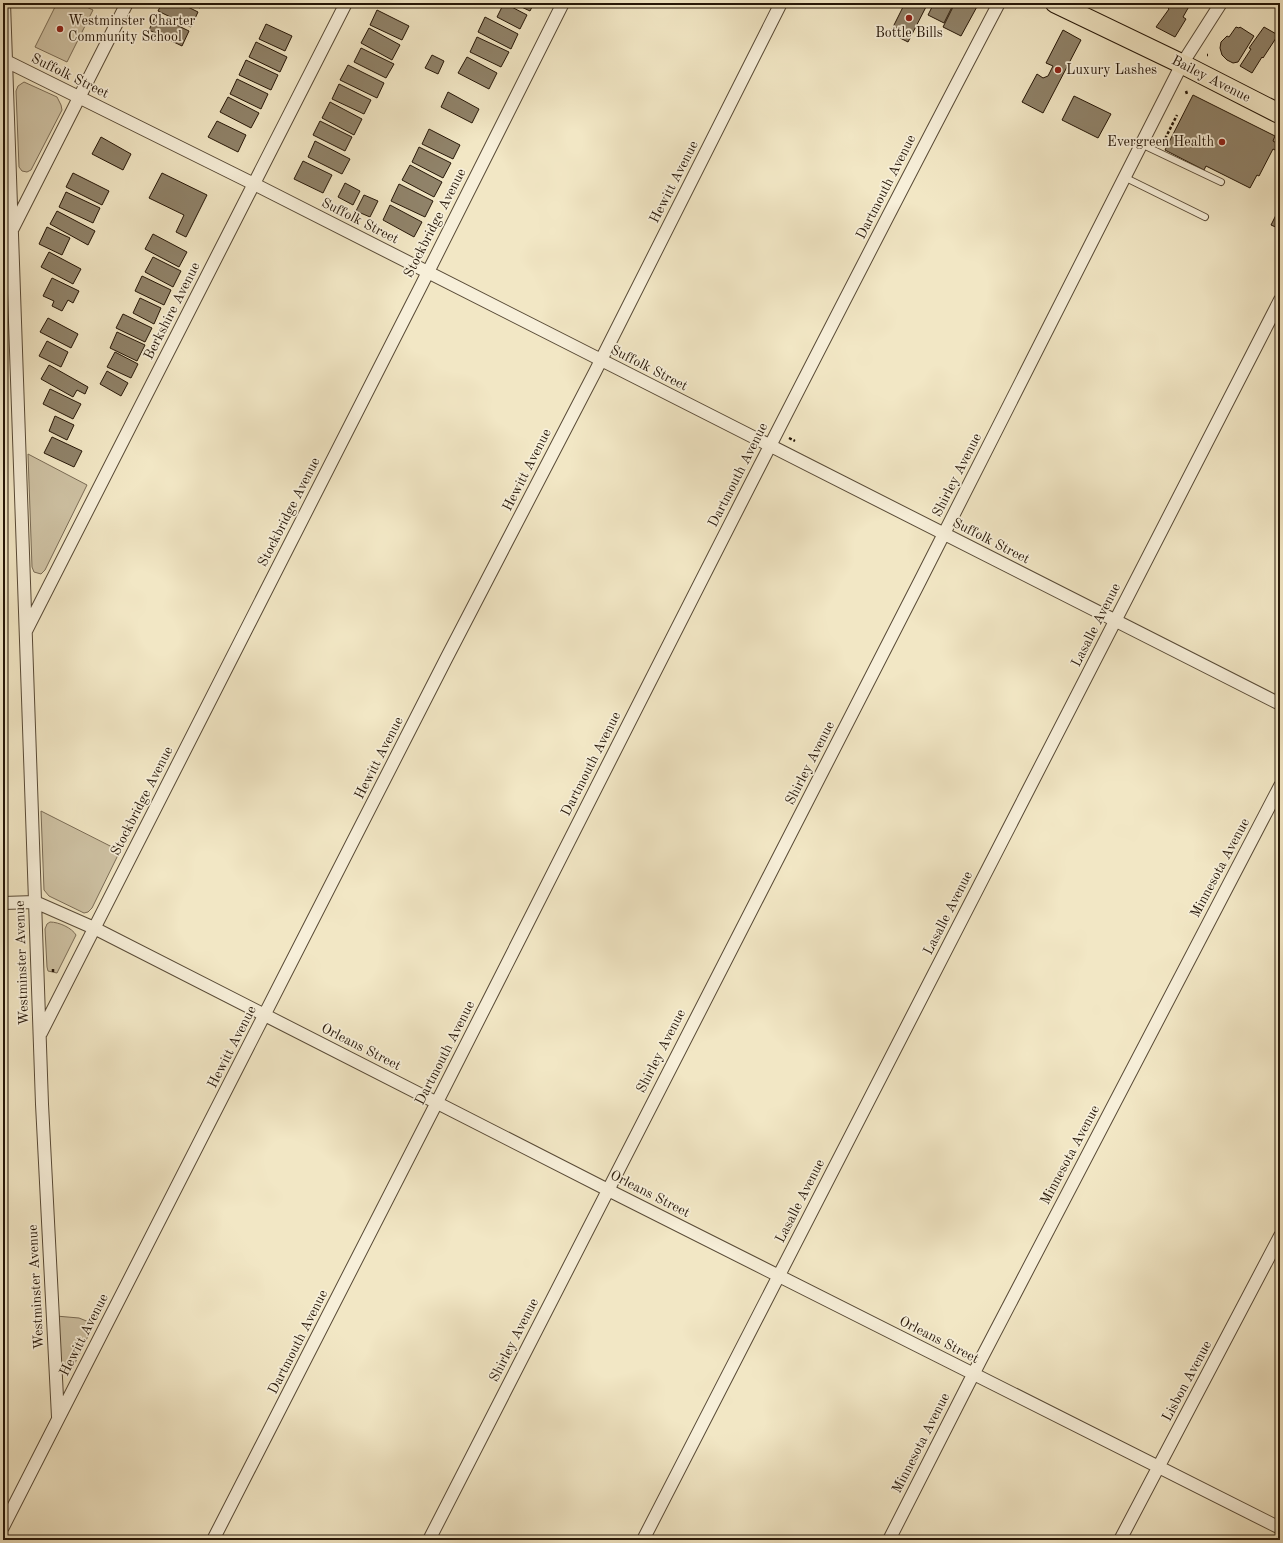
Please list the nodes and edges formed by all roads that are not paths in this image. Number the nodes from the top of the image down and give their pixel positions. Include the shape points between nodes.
1 (4, 3) edge
2 (127, 3) edge
3 (346, 3) edge
4 (563, 3) edge
5 (781, 3) edge
6 (999, 3) edge
7 (1055, 3) edge
8 (1221, 3) edge
9 (4, 61) edge
10 (1182, 64) junction
11 (79, 98) junction
12 (1280, 114) edge
13 (1142, 144) junction
14 (1124, 177) junction
15 (1221, 182) dead end
16 (254, 184) junction
17 (1205, 217) dead end
18 (12, 230) junction
19 (428, 272) junction
20 (1280, 300) edge
21 (601, 361) junction
22 (770, 446) junction
23 (944, 534) junction
24 (1115, 621) junction
25 (25, 632) junction
26 (1280, 704) edge
27 (1280, 786) edge
28 (36, 902) junction
29 (3, 903) edge
30 (94, 928) junction
31 (265, 1015) junction
32 (40, 1034) junction
33 (437, 1102) junction
34 (608, 1190) junction
35 (1280, 1236) edge
36 (778, 1276) junction
37 (973, 1374) junction
38 (58, 1418) junction
39 (1158, 1467) junction
40 (3, 1527) edge
41 (1280, 1528) edge
42 (213, 1540) edge
43 (429, 1540) edge
44 (643, 1540) edge
45 (889, 1540) edge
46 (1120, 1540) edge

1 - 9 street, Westminster Avenue
2 - 11 street
3 - 16 street, Berkshire Avenue
4 - 19 street, Stockbridge Avenue
5 - 21 street, Hewitt Avenue
6 - 22 street, Dartmouth Avenue
7 - 10 main road, Bailey Avenue
8 - 10 street, Shirley Avenue
9 - 11 street, Suffolk Street
9 - 18 street, Westminster Avenue
10 - 12 main road, Bailey Avenue
10 - 13 street, Shirley Avenue
11 - 16 street, Suffolk Street
11 - 18 street
13 - 14 street, Shirley Avenue
13 - 15 lane
14 - 17 lane
14 - 23 street, Shirley Avenue
16 - 19 street, Suffolk Street
16 - 25 street, Berkshire Avenue
18 - 25 street, Westminster Avenue
19 - 21 street, Suffolk Street
19 - 30 street, Stockbridge Avenue
20 - 24 street, Lasalle Avenue
21 - 22 street, Suffolk Street
21 - 31 street, Hewitt Avenue via 442,666
22 - 23 street, Suffolk Street
22 - 33 street, Dartmouth Avenue
23 - 24 street, Suffolk Street
23 - 34 street, Shirley Avenue
24 - 26 street, Suffolk Street
24 - 36 street, Lasalle Avenue
25 - 28 street, Westminster Avenue
27 - 37 street, Minnesota Avenue
28 - 29 street, Orleans Street
28 - 30 street, Orleans Street
28 - 32 street, Westminster Avenue
30 - 31 street, Orleans Street
30 - 32 street, Stockbridge Avenue
31 - 33 street, Orleans Street
31 - 38 street, Hewitt Avenue
32 - 38 street, Westminster Avenue
33 - 34 street, Orleans Street
33 - 42 street, Dartmouth Avenue
34 - 36 street, Orleans Street
34 - 43 street, Shirley Avenue
35 - 39 street, Lisbon Avenue
36 - 37 street, Orleans Street
36 - 44 street, Lasalle Avenue
37 - 39 street, Orleans Street
37 - 45 street, Minnesota Avenue
38 - 40 street, Hewitt Avenue
39 - 41 street, Orleans Street
39 - 46 street, Lisbon Avenue

